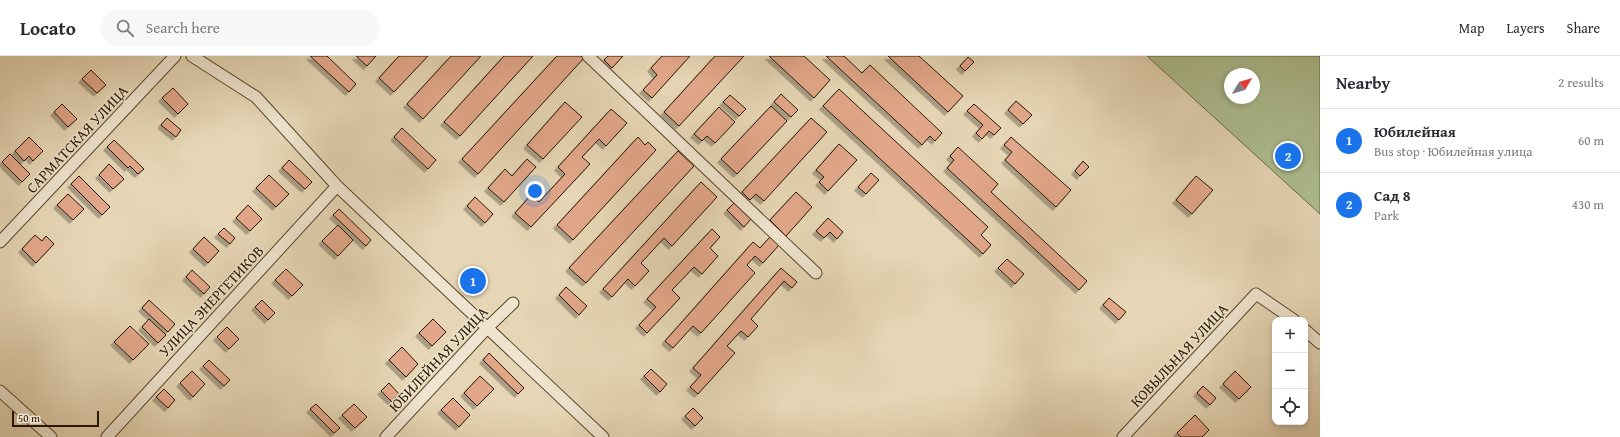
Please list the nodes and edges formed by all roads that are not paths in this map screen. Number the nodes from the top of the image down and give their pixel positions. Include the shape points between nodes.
1 (175, 56) edge
2 (192, 56) edge
3 (588, 56) edge
4 (337, 186) junction
5 (0, 242) edge
6 (816, 273) dead end
7 (513, 303) dead end
8 (1290, 317) edge
9 (488, 327) junction
10 (1308, 333) edge
11 (1320, 344) edge
12 (0, 391) edge
13 (51, 437) edge
14 (107, 437) edge
15 (386, 437) edge
16 (603, 437) edge
17 (1124, 437) edge

1 - 5 street, САРМАТСКАЯ УЛИЦА
2 - 4 street via 256,97
3 - 6 street
4 - 9 street
4 - 14 street, УЛИЦА ЭНЕРГЕТИКОВ
7 - 9 street, ЮБИЛЕЙНАЯ УЛИЦА
8 - 17 street, КОВЫЛЬНАЯ УЛИЦА via 1256,294
9 - 15 street, ЮБИЛЕЙНАЯ УЛИЦА
9 - 16 street
10 - 11 street
12 - 13 street

